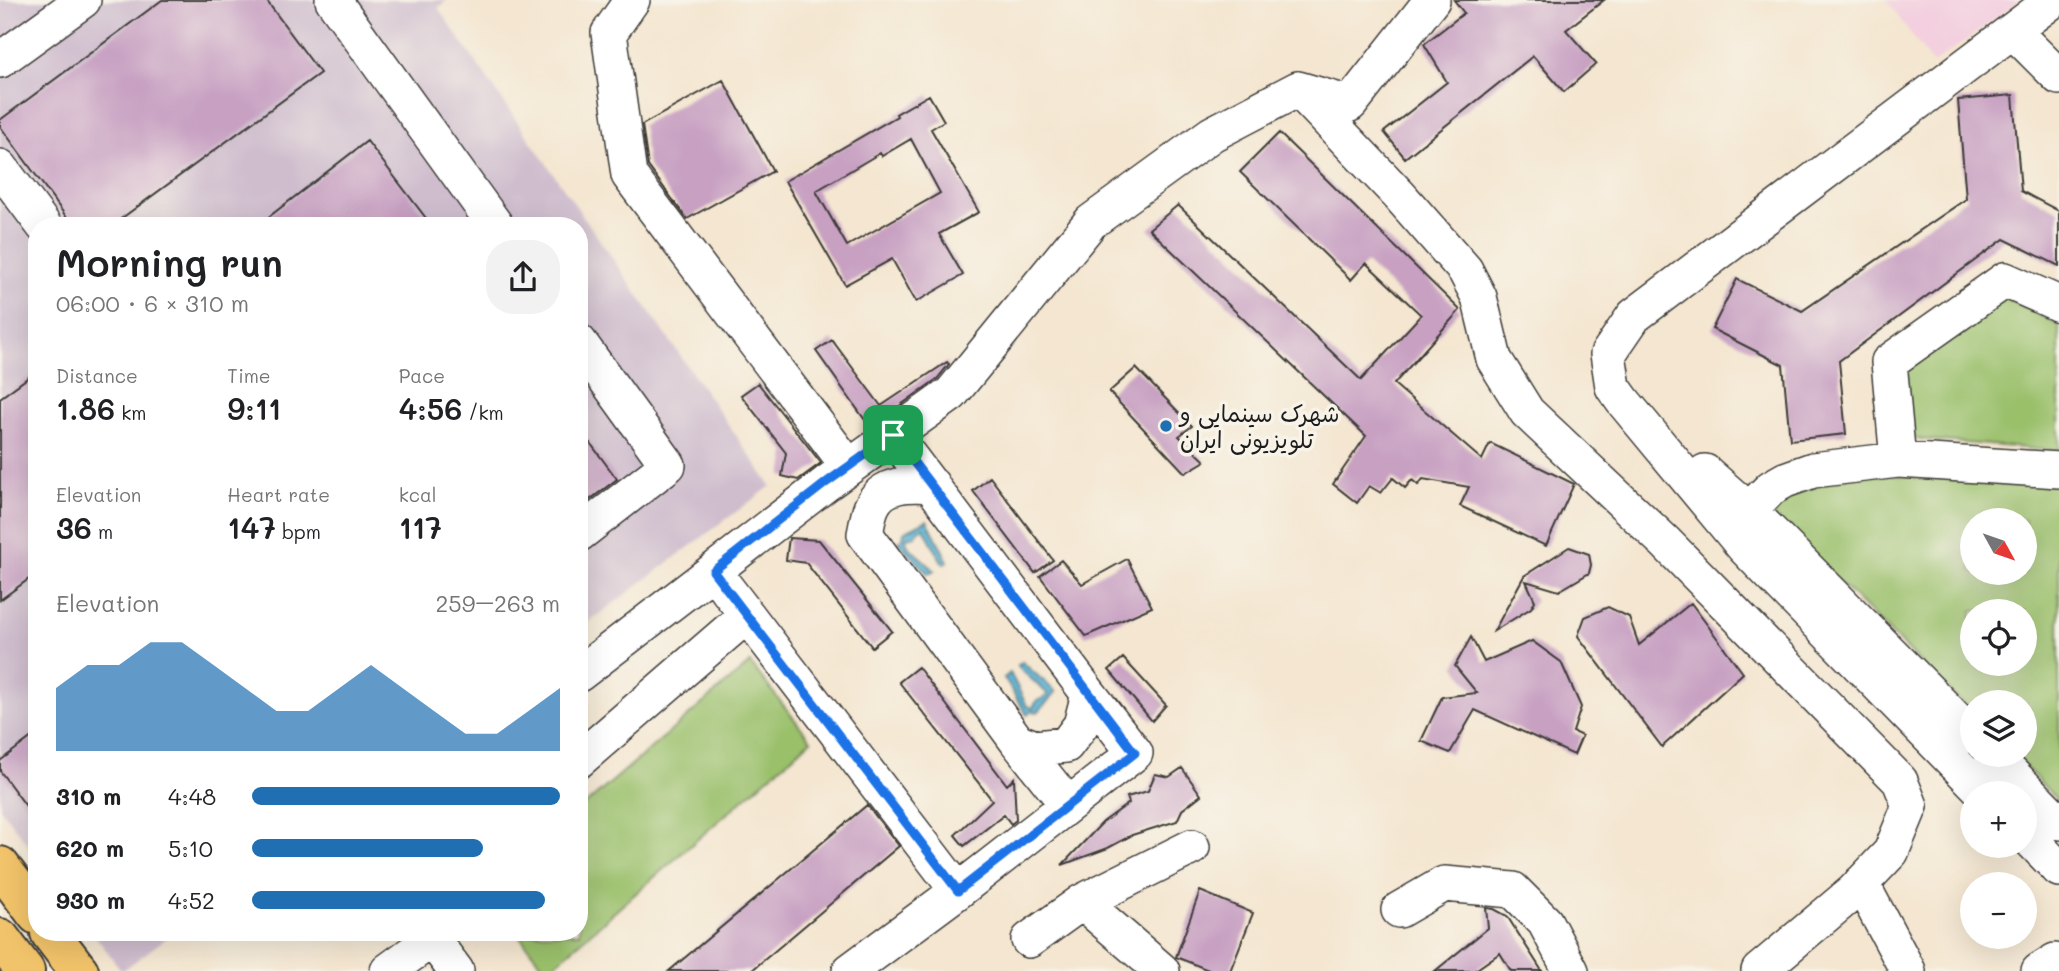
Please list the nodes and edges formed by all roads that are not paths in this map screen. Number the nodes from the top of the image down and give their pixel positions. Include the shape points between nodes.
1 (83, 0) edge
2 (333, 0) edge
3 (632, 0) edge
4 (1432, 0) edge
5 (2053, 0) edge
6 (2013, 30) junction
7 (0, 60) edge
8 (2059, 77) edge
9 (1298, 89) junction
10 (0, 167) edge
11 (37, 217) edge
12 (490, 217) edge
13 (2059, 304) edge
14 (588, 354) edge
15 (893, 435) junction
16 (1898, 460) junction
17 (2059, 470) edge
18 (838, 475) junction
19 (932, 485) junction
20 (588, 527) edge
21 (1749, 531) junction
22 (866, 534) junction
23 (713, 571) junction
24 (747, 615) junction
25 (588, 667) edge
26 (1089, 694) junction
27 (1960, 724) edge
28 (1017, 741) junction
29 (588, 752) edge
30 (2001, 767) edge
31 (1973, 781) edge
32 (1068, 805) junction
33 (2048, 839) edge
34 (1192, 847) dead end
35 (0, 866) edge
36 (1861, 883) junction
37 (958, 891) junction
38 (1082, 902) junction
39 (28, 903) edge
40 (1399, 910) dead end
41 (0, 937) edge
42 (1029, 940) dead end
43 (56, 941) edge
44 (424, 941) edge
45 (434, 941) edge
46 (870, 965) edge
47 (25, 971) edge
48 (79, 971) edge
49 (388, 971) edge
50 (456, 971) edge
51 (1162, 971) edge
52 (1571, 971) edge
53 (1759, 971) edge
54 (1908, 971) edge

1 - 7 street
2 - 12 street
3 - 18 street via 609,33 629,175
4 - 9 street via 1350,104
5 - 6 street
6 - 8 street
6 - 21 street via 1634,316 1608,354 1613,387 1623,401
9 - 15 street via 1212,134 1091,222 951,394
9 - 36 street via 1465,270 1479,297 1494,359 1527,412 1665,542 1900,781 1910,806 1891,852
10 - 11 street
13 - 16 street via 2005,280 1889,362
14 - 20 street via 668,465
15 - 18 street
15 - 19 street
16 - 17 street
16 - 21 street via 1813,470 1785,480 1757,502
18 - 22 street
18 - 23 street
19 - 22 street via 911,483 883,490 871,507
19 - 26 street
21 - 27 street
21 - 31 street
22 - 28 street
23 - 24 street
23 - 25 street
24 - 29 street
24 - 37 street
26 - 28 street via 1081,725 1066,745 1035,748
26 - 32 street via 1135,753
28 - 32 street
30 - 33 street
32 - 37 street
34 - 38 street
35 - 39 main road
36 - 53 street
36 - 54 street
37 - 46 street
38 - 42 street
38 - 51 street
40 - 52 street via 1444,884 1513,890 1545,922
41 - 47 main road
43 - 48 main road
44 - 49 street
45 - 50 street

